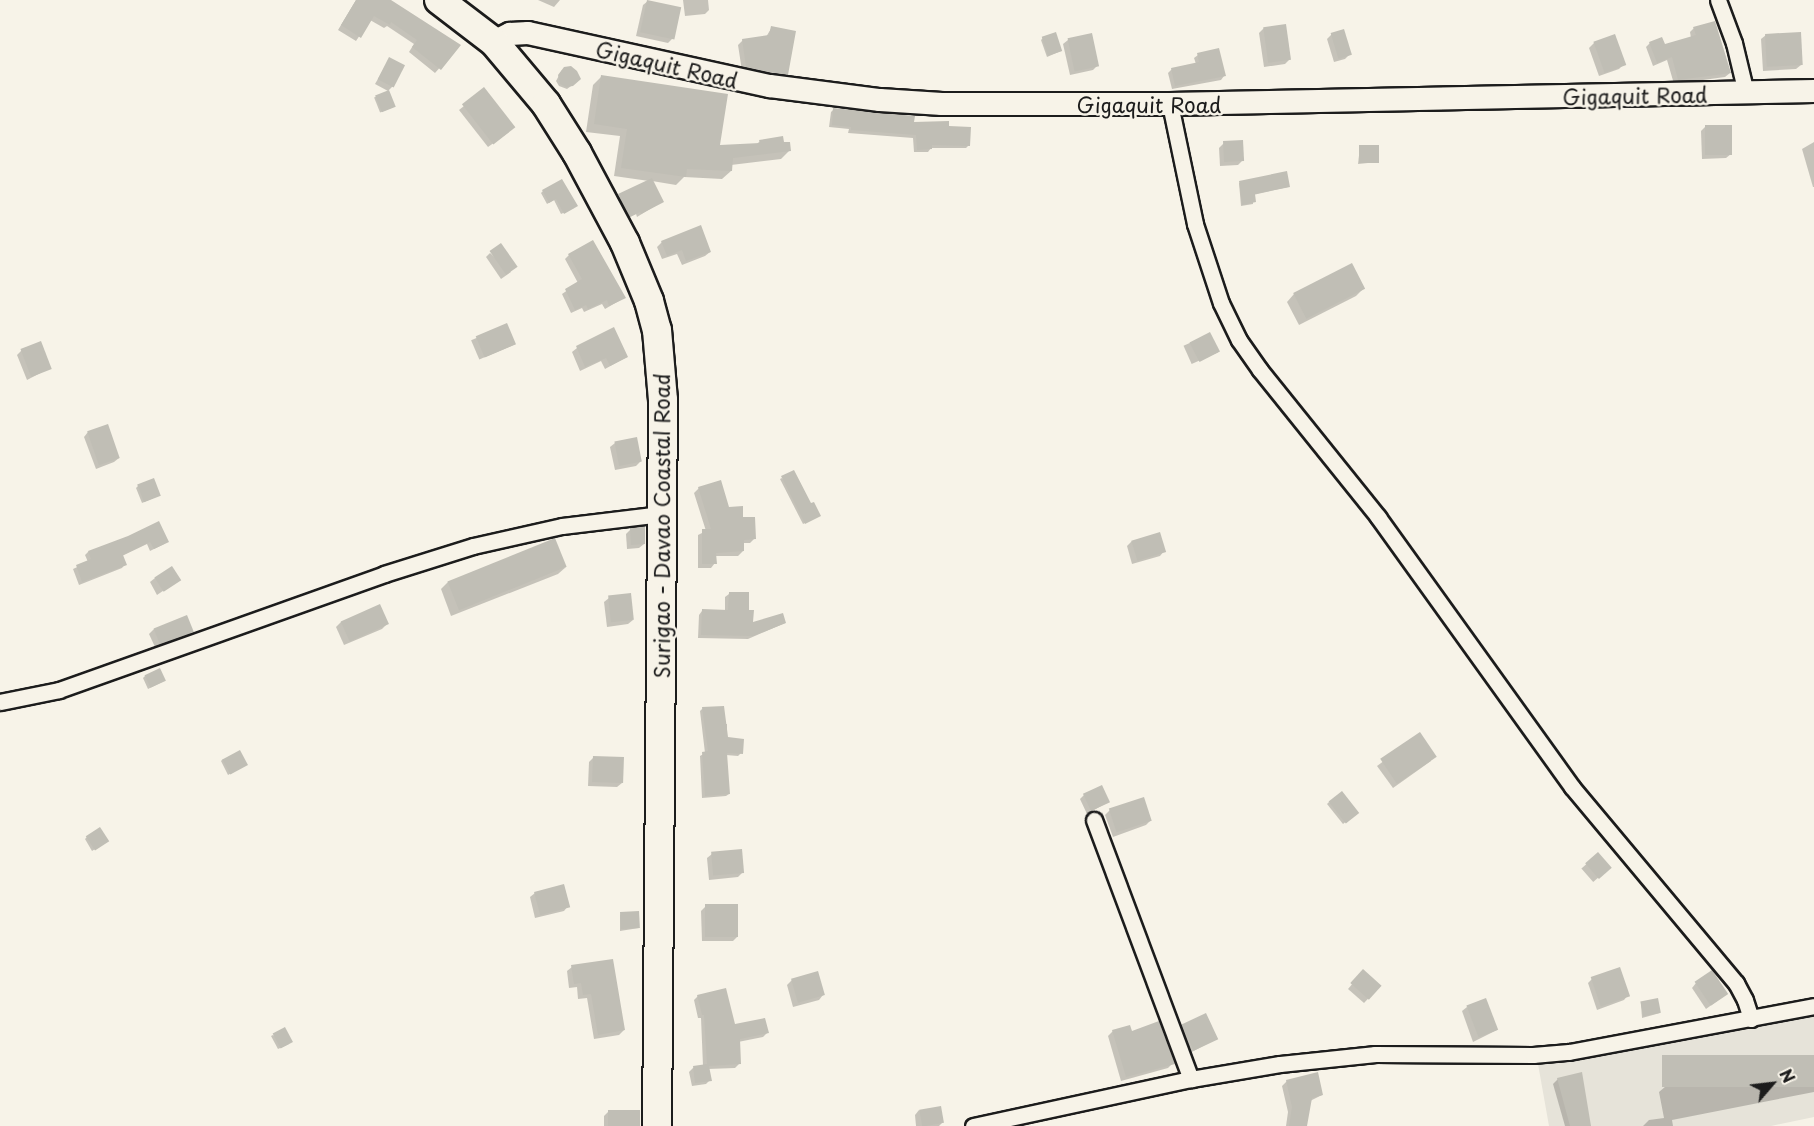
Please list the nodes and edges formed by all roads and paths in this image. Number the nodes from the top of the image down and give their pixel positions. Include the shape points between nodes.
1 (439, 0) edge
2 (1718, 0) edge
3 (494, 42) junction
4 (1814, 91) edge
5 (1746, 93) junction
6 (1170, 104) junction
7 (661, 514) junction
8 (0, 702) edge
9 (1094, 820) dead end
10 (1814, 1006) edge
11 (1751, 1019) junction
12 (1191, 1079) junction
13 (657, 1126) edge
14 (973, 1126) edge

1 - 3 highway, Surigao - Davao Coastal Road
2 - 5 street
3 - 6 main road, Gigaquit Road via 510,34 528,33 725,78 880,100 942,104
3 - 7 highway, Surigao - Davao Coastal Road via 530,82 577,153 625,243 649,301 662,365
4 - 5 main road, Gigaquit Road
5 - 6 main road, Gigaquit Road
6 - 11 street via 1195,224 1221,303 1239,340 1378,517 1572,787 1736,983
7 - 8 street via 562,526 473,546 59,690
7 - 13 highway, Surigao - Davao Coastal Road
9 - 12 street
10 - 11 street
11 - 12 street via 1569,1052 1375,1054
12 - 14 street

